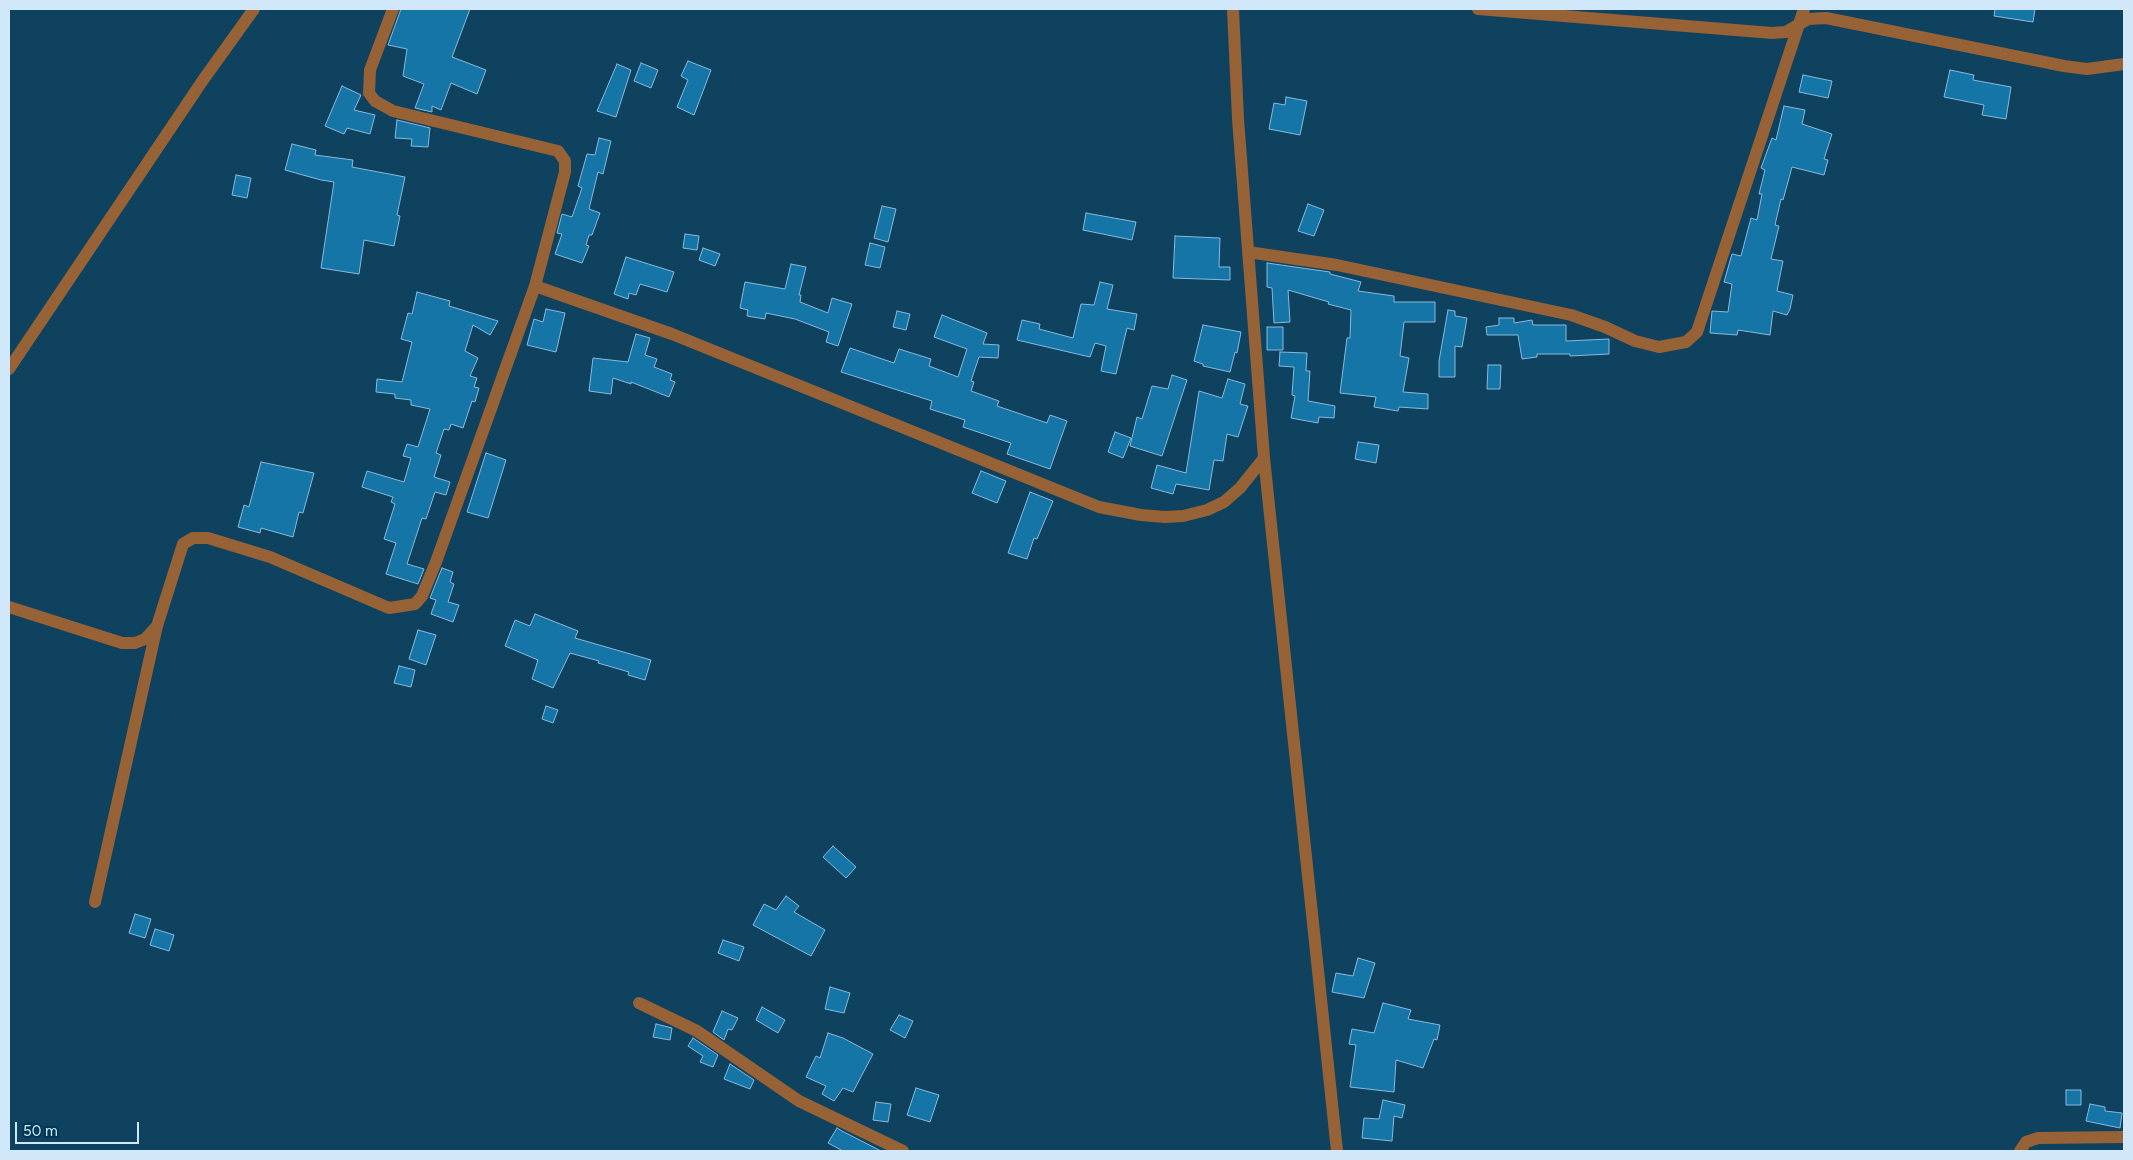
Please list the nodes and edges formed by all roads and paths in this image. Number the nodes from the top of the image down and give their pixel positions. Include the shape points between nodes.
1 (254, 9) edge
2 (394, 9) edge
3 (1233, 9) edge
4 (1478, 9) edge
5 (1804, 9) edge
6 (1797, 27) junction
7 (2124, 64) edge
8 (1248, 252) junction
9 (535, 286) junction
10 (9, 369) edge
11 (1264, 458) junction
12 (9, 607) edge
13 (157, 626) junction
14 (95, 902) dead end
15 (639, 1003) dead end
16 (2124, 1138) edge
17 (904, 1151) edge
18 (1337, 1151) edge
19 (2020, 1151) edge

1 - 10 street
2 - 9 street via 370,70 369,93 375,101 393,110 558,151 565,161 565,172
3 - 8 street
4 - 6 street via 1750,32 1786,32
5 - 6 street
6 - 7 street via 1808,20 1826,18 2064,66 2087,68
6 - 8 street via 1697,332 1686,342 1659,347 1557,312 1451,292 1338,265
8 - 11 street
9 - 11 street via 672,334 1099,507 1165,517 1207,510 1224,502 1240,488
9 - 13 street via 436,562 422,596 415,604 389,608 270,557 208,538 193,538 183,544
11 - 18 street
12 - 13 street via 122,643 145,639
13 - 14 street
15 - 17 street via 697,1031 799,1102
16 - 19 street via 2038,1138 2026,1142

